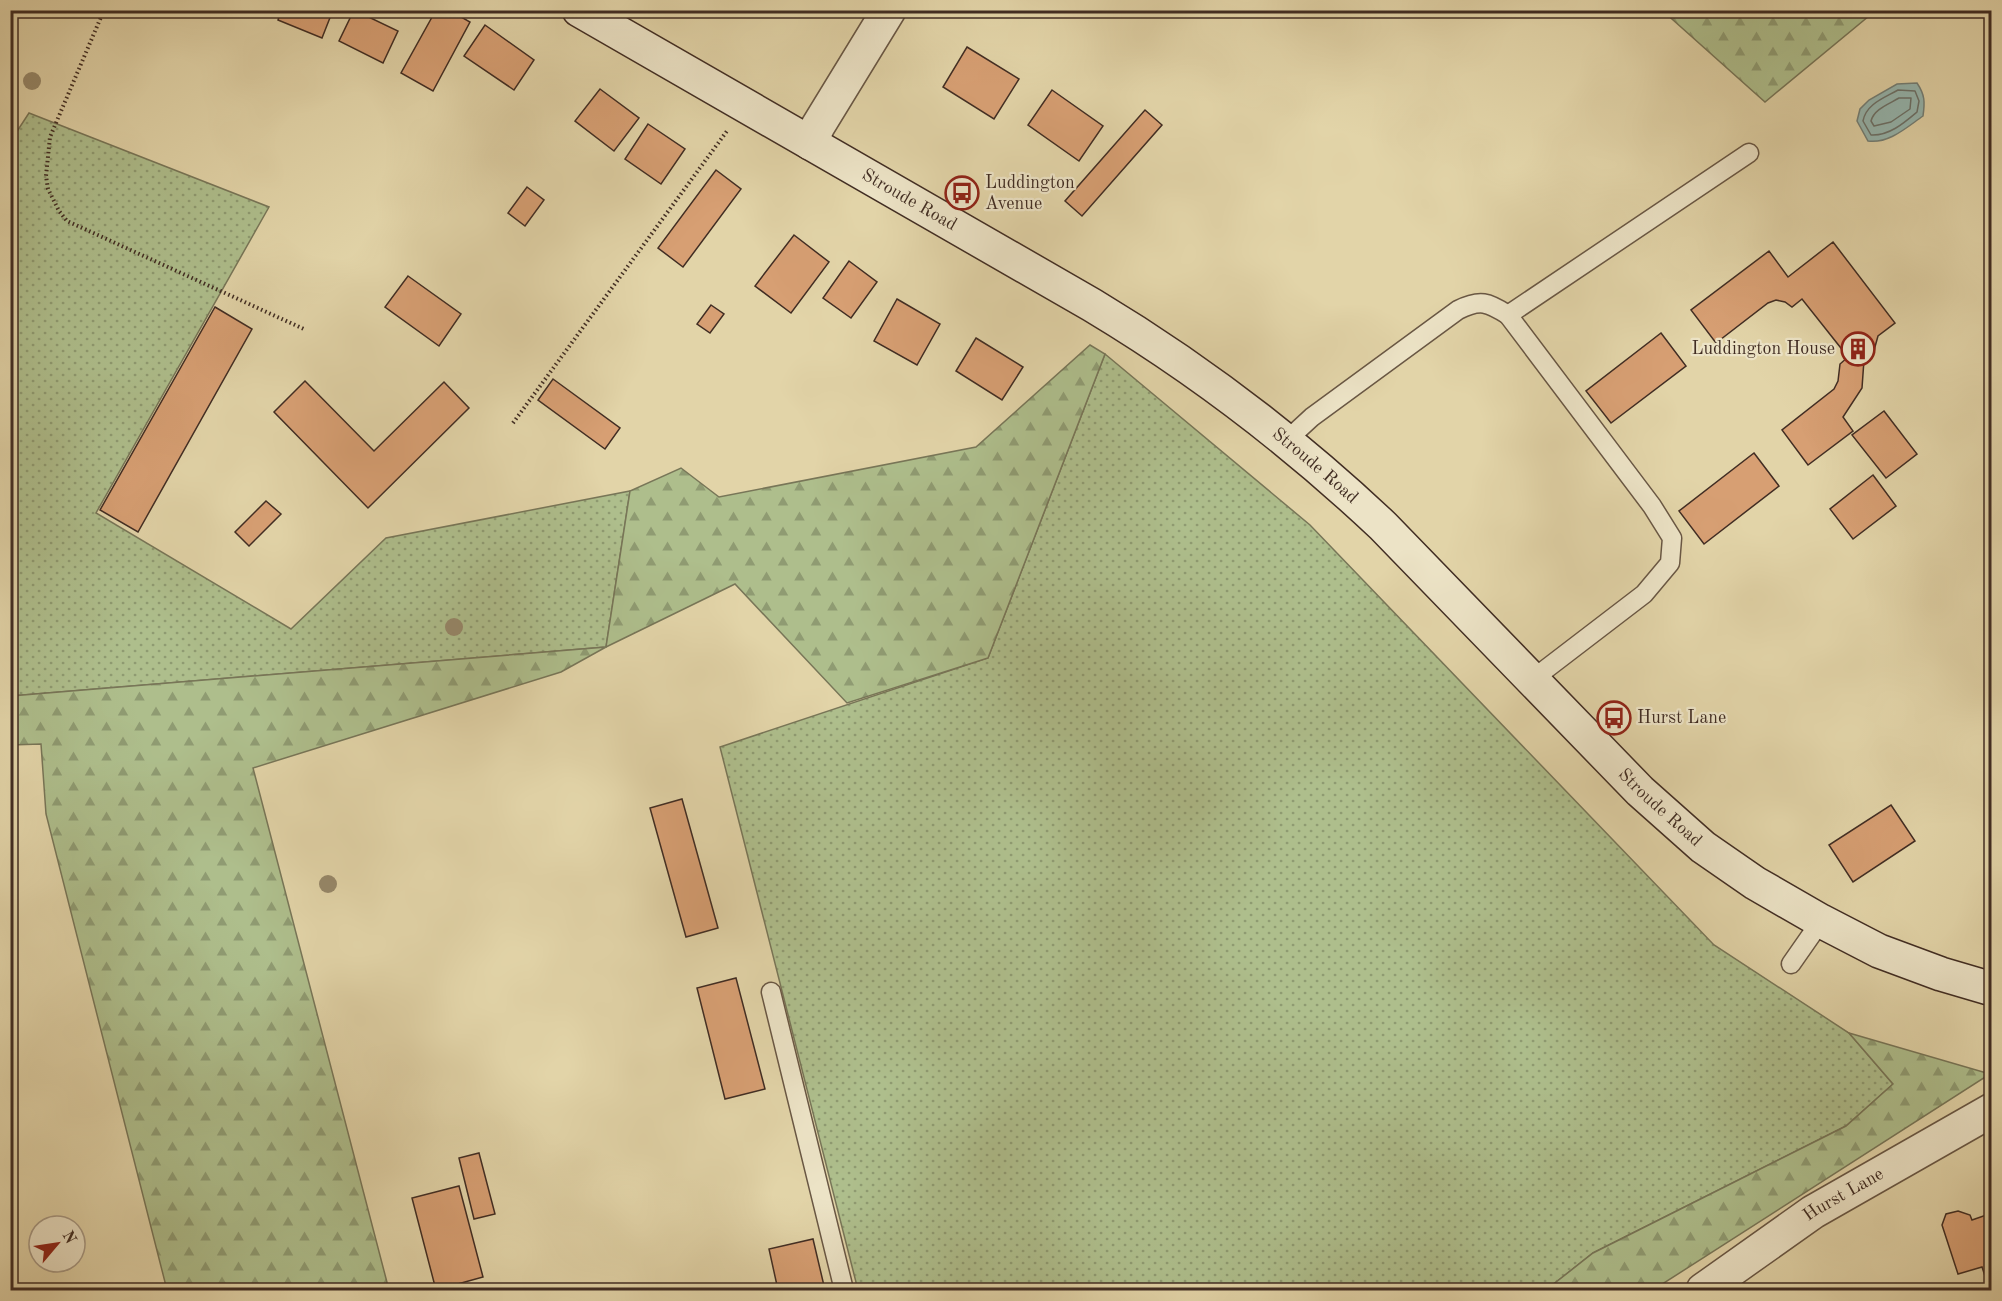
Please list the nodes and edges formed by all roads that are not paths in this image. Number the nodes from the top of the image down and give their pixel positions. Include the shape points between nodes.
1 (579, 10) edge
2 (889, 10) edge
3 (810, 143) junction
4 (1749, 153) dead end
5 (1508, 315) junction
6 (1286, 441) junction
7 (1533, 679) junction
8 (1821, 921) junction
9 (1791, 964) dead end
10 (1992, 989) edge
11 (771, 992) dead end
12 (1992, 1110) edge
13 (844, 1290) edge
14 (1703, 1290) edge

1 - 3 street, Stroude Road
2 - 3 street
3 - 6 street, Stroude Road via 1144,336
4 - 5 lane
5 - 6 lane via 1490,304 1472,303 1458,310 1312,417
5 - 7 lane via 1672,538 1670,563 1644,594
6 - 7 street, Stroude Road via 1383,526
7 - 8 street, Stroude Road via 1640,791 1703,847
8 - 9 lane
8 - 10 street, Stroude Road via 1879,951
11 - 13 lane
12 - 14 street, Hurst Lane via 1813,1212

